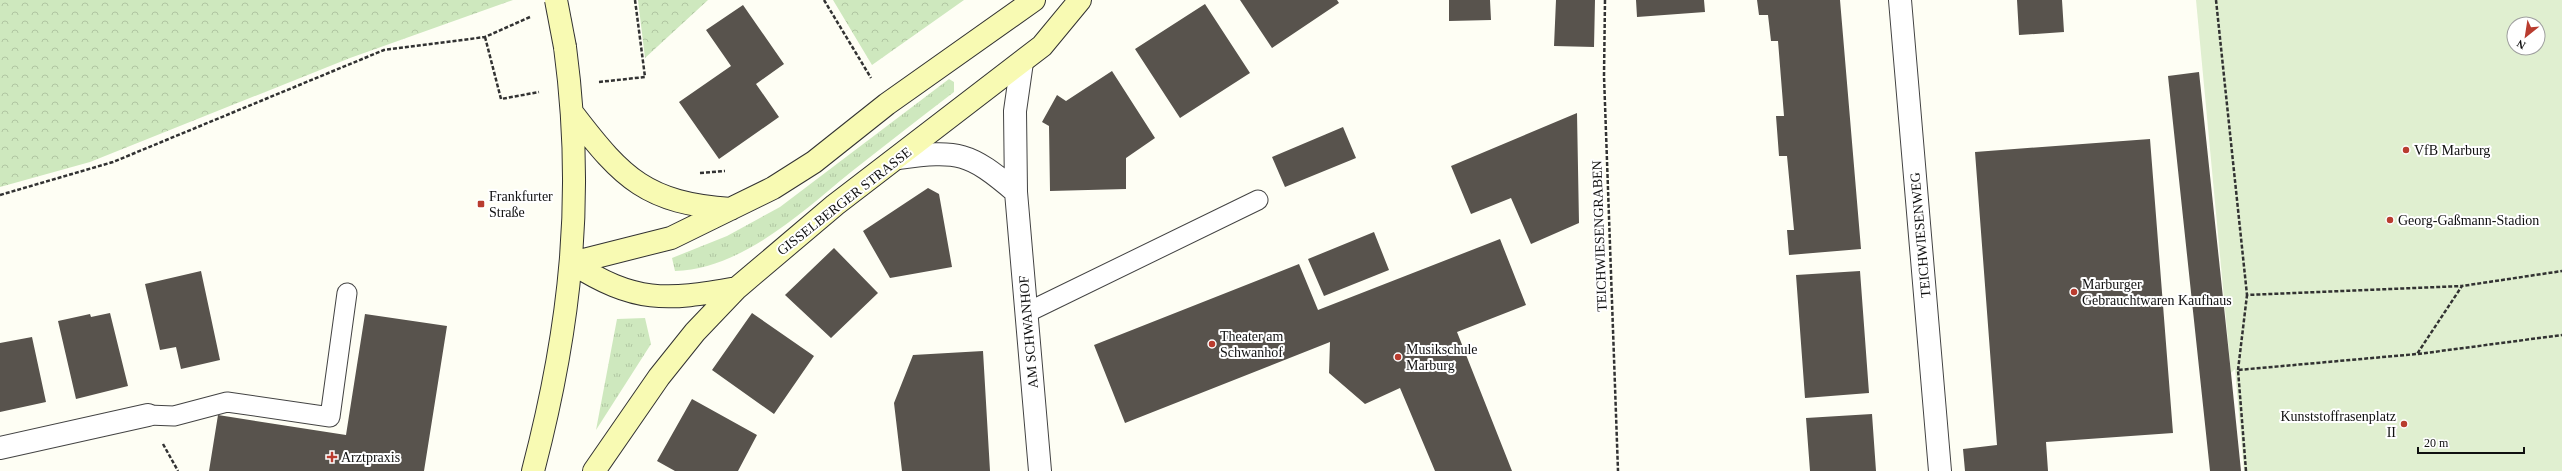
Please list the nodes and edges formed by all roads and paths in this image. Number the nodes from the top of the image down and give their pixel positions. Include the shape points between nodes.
1 (556, 0) edge
2 (635, 0) edge
3 (824, 0) edge
4 (1034, 0) edge
5 (1080, 0) edge
6 (1605, 0) edge
7 (1900, 0) edge
8 (2216, 0) edge
9 (535, 15) dead end
10 (485, 37) junction
11 (1022, 62) junction
12 (570, 86) junction
13 (887, 104) junction
14 (574, 114) junction
15 (898, 158) junction
16 (725, 171) dead end
17 (699, 173) dead end
18 (1016, 192) junction
19 (0, 195) edge
20 (1258, 200) dead end
21 (734, 209) junction
22 (572, 263) junction
23 (2562, 271) edge
24 (2462, 286) junction
25 (737, 288) junction
26 (347, 293) dead end
27 (2248, 295) junction
28 (1026, 313) junction
29 (2562, 335) edge
30 (2417, 354) junction
31 (2238, 370) junction
32 (148, 415) joint
33 (0, 448) edge
34 (533, 471) edge
35 (594, 471) edge
36 (1040, 471) edge
37 (1618, 471) edge
38 (1940, 471) edge
39 (2246, 471) edge

1 - 12 main road, bridge
2 - 12 path via 645,77
3 - 13 path
4 - 13 main road
5 - 11 main road, GISSELBERGER STRASSE via 1055,33
6 - 37 path, TEICHWIESENGRABEN via 1604,91
7 - 38 street, TEICHWIESENWEG
8 - 27 path
9 - 10 path
10 - 12 path via 501,99
10 - 19 path via 384,50 113,162
11 - 15 main road, GISSELBERGER STRASSE
11 - 18 street, AM SCHWANHOF via 1015,111
12 - 14 main road
13 - 21 main road via 814,162
14 - 21 main road via 601,150 627,176 652,192 695,206
14 - 22 main road
15 - 18 street via 940,152 970,158
15 - 25 main road, GISSELBERGER STRASSE via 835,205
16 - 17 path
18 - 28 street, AM SCHWANHOF
20 - 28 lane
21 - 22 main road via 671,238
22 - 25 main road via 598,279 627,291 656,298
22 - 34 main road via 560,354
23 - 24 path
24 - 27 path
24 - 30 path
25 - 35 main road, GISSELBERGER STRASSE via 659,377
26 - 32 lane via 330,417 227,402 174,416
27 - 31 path
28 - 36 street, AM SCHWANHOF
29 - 30 path
30 - 31 path
31 - 39 path
32 - 33 street

